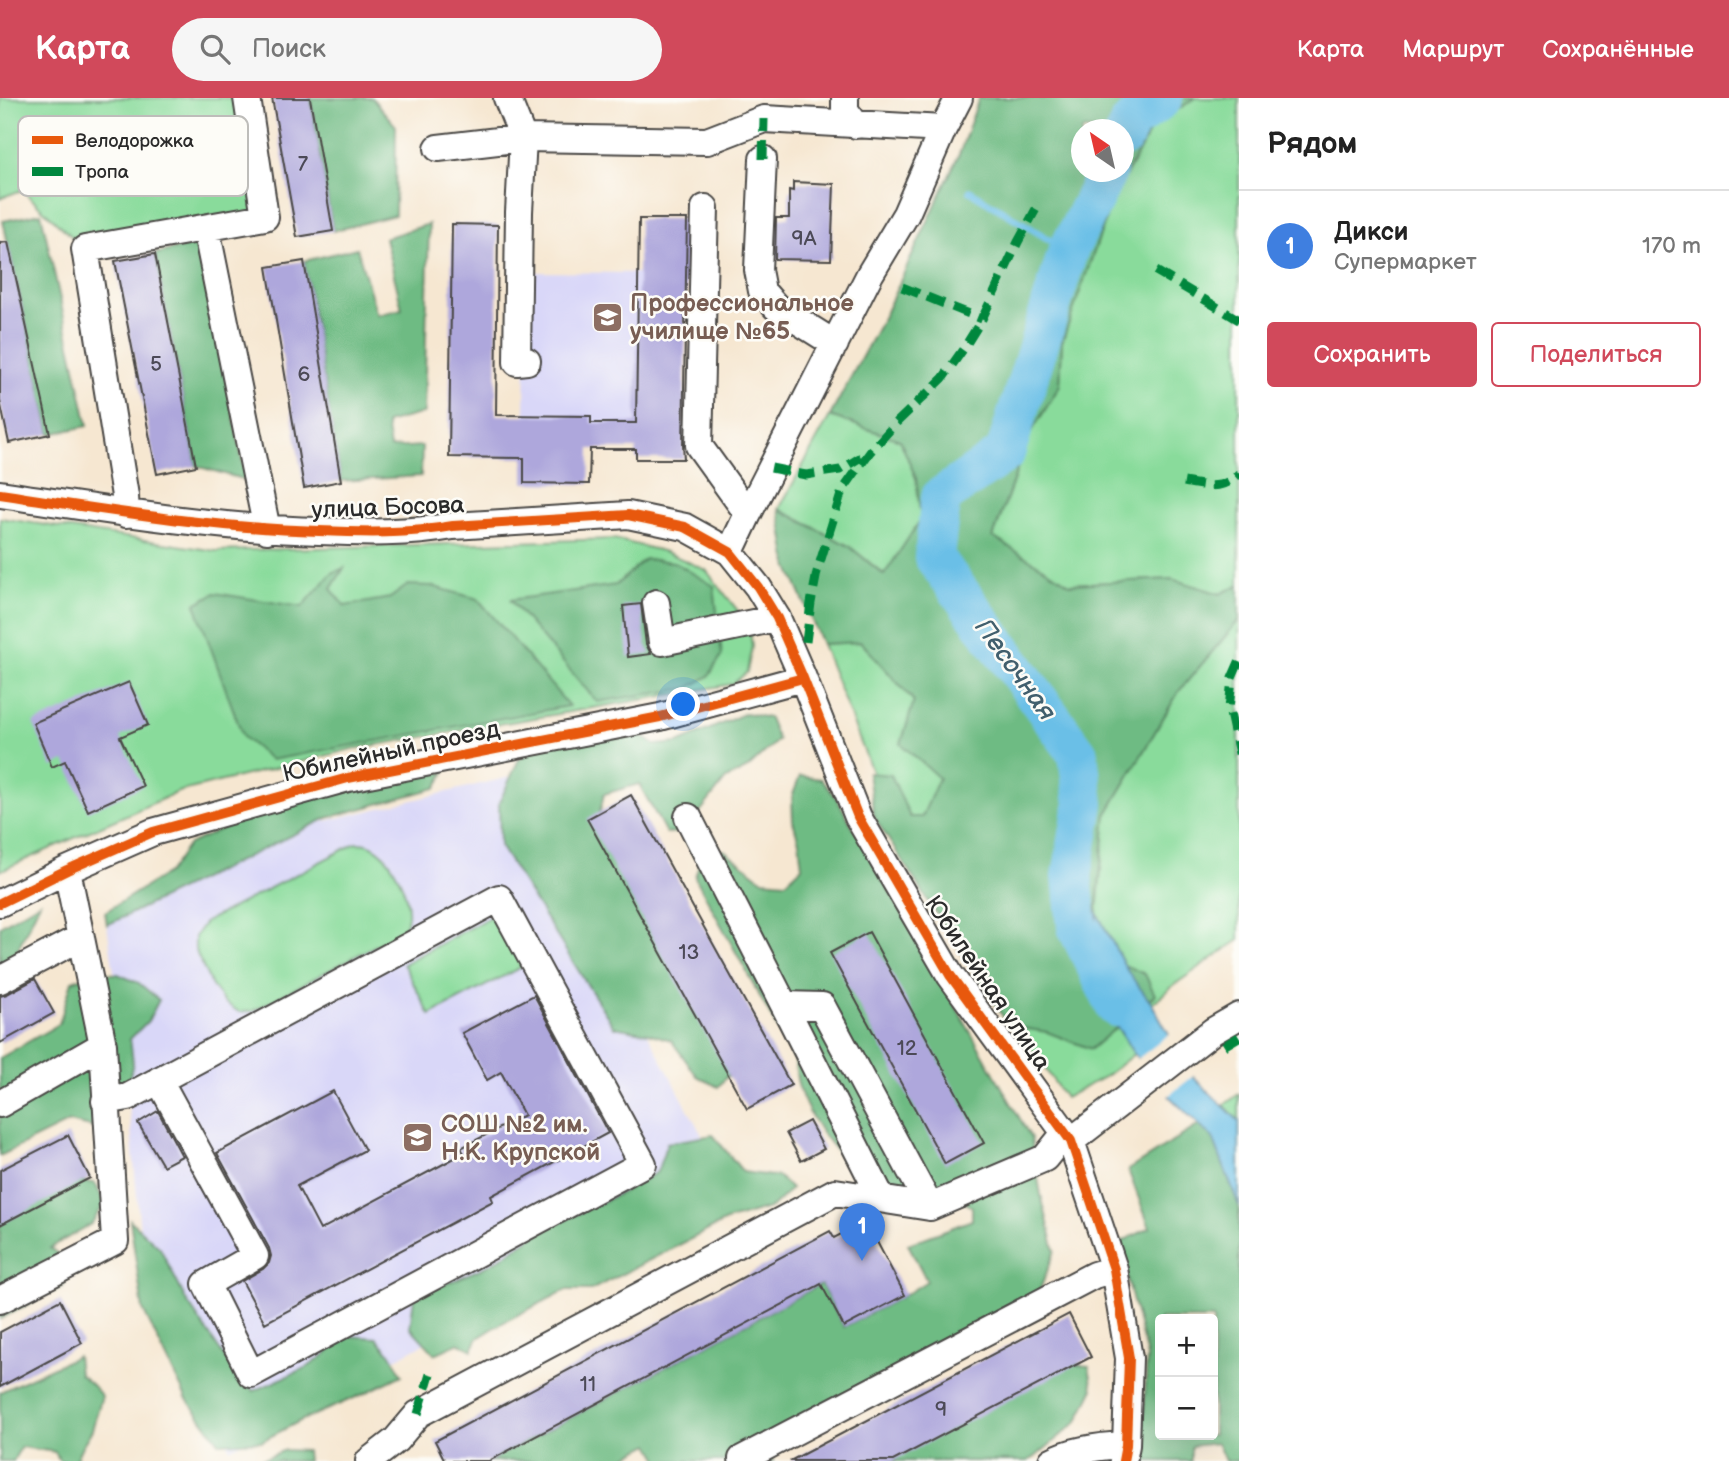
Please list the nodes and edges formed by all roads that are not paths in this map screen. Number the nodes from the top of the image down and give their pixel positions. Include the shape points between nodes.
1 (247, 98) edge
2 (507, 98) edge
3 (845, 98) edge
4 (959, 98) edge
5 (764, 109) edge
6 (856, 125) junction
7 (943, 129) junction
8 (523, 138) junction
9 (438, 148) dead end
10 (763, 159) dead end
11 (705, 208) dead end
12 (205, 228) junction
13 (835, 344) junction
14 (527, 361) dead end
15 (0, 494) edge
16 (126, 513) junction
17 (748, 514) junction
18 (267, 530) junction
19 (730, 552) junction
20 (656, 604) dead end
21 (777, 618) junction
22 (803, 678) junction
23 (688, 817) dead end
24 (67, 870) junction
25 (0, 903) edge
26 (81, 937) junction
27 (0, 980) edge
28 (784, 1005) junction
29 (1239, 1016) edge
30 (103, 1045) junction
31 (159, 1080) junction
32 (106, 1101) junction
33 (0, 1104) edge
34 (1068, 1137) junction
35 (882, 1199) junction
36 (930, 1207) junction
37 (1114, 1269) junction
38 (0, 1300) edge
39 (402, 1451) edge
40 (1124, 1453) edge
41 (742, 1459) dead end
42 (369, 1461) edge
43 (1052, 1461) edge

1 - 12 street via 265,217
2 - 8 street
3 - 6 street via 845,110
4 - 7 street
5 - 6 street
5 - 8 street via 707,141
6 - 7 street
7 - 13 street via 906,214
8 - 9 street
8 - 14 street via 517,362
10 - 13 street via 758,270 762,291 776,307
11 - 17 street via 699,446
12 - 16 street via 85,249
12 - 18 street
13 - 17 street
15 - 16 street, улица Босова
16 - 18 street, улица Босова
17 - 19 street
18 - 19 street, улица Босова via 376,533 628,515 685,527
19 - 21 street, Юбилейная улица
20 - 21 street via 662,642
21 - 22 street, Юбилейная улица
22 - 24 street, Юбилейный проезд via 660,717 348,778 153,832
22 - 34 street, Юбилейная улица via 858,817 950,975
23 - 28 street
24 - 25 street, Юбилейный проезд
24 - 26 street
26 - 27 street
26 - 30 street
28 - 35 street
28 - 36 street via 822,1006
29 - 34 street
30 - 32 street
30 - 33 street
31 - 31 street via 499,898 643,1164 251,1374 206,1284 255,1256
31 - 32 street via 128,1097
32 - 38 street via 115,1241
34 - 36 street via 1045,1158
34 - 37 street, Юбилейная улица
35 - 36 street
35 - 39 street via 835,1192 418,1414
37 - 40 street, Юбилейная улица via 1129,1358
37 - 41 street via 1094,1275
39 - 42 street
40 - 43 street via 1108,1446

